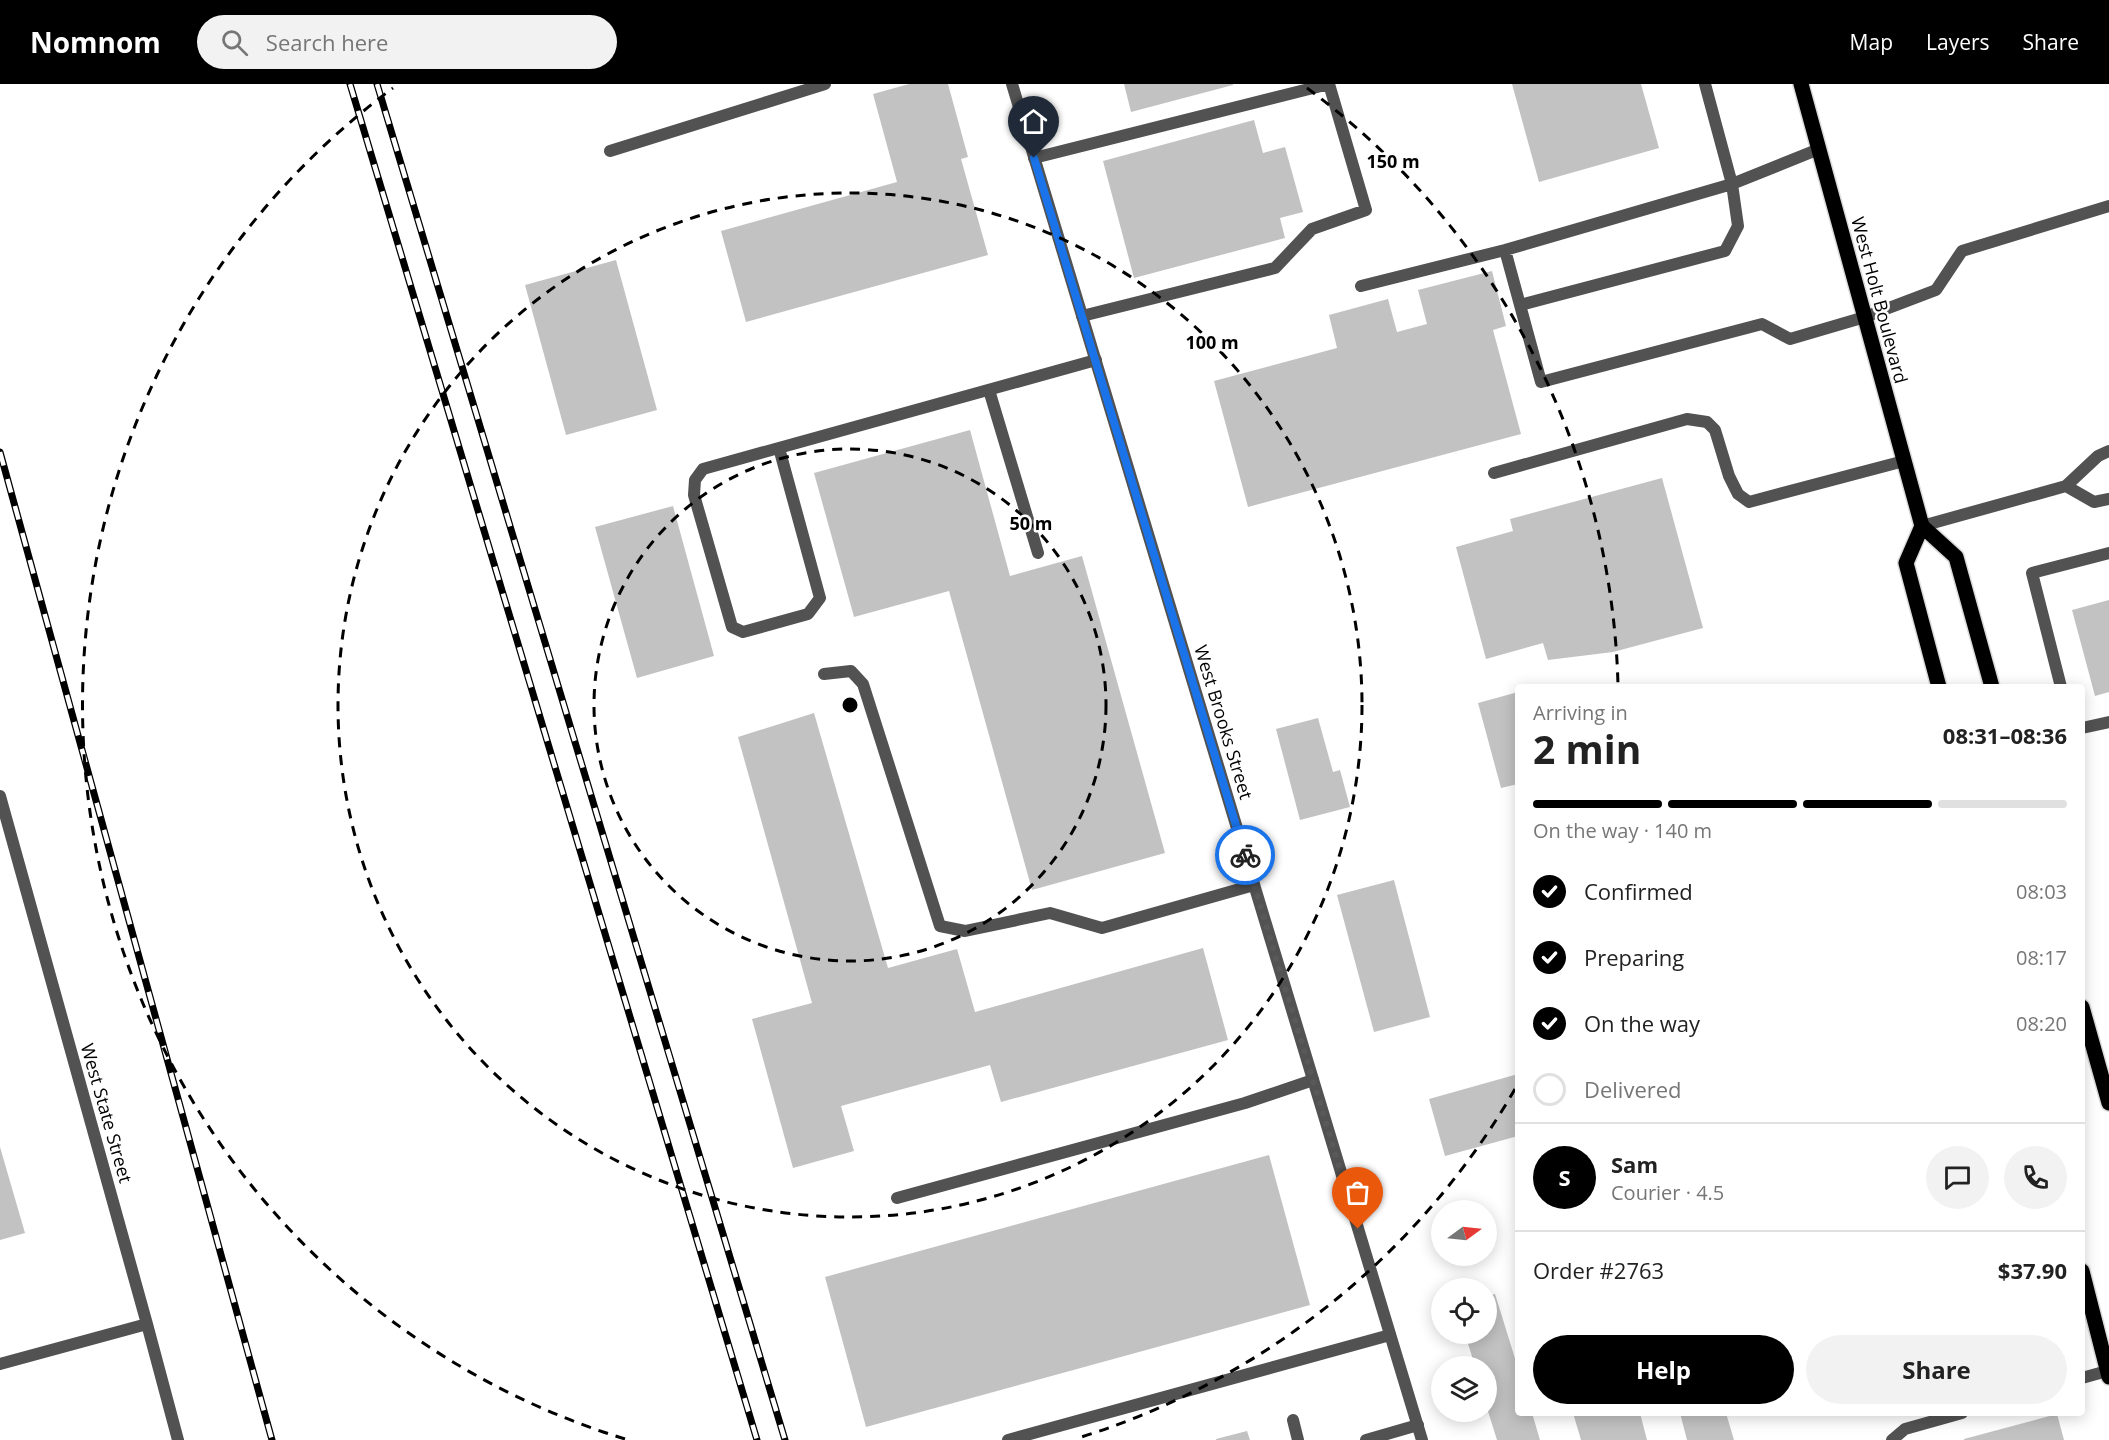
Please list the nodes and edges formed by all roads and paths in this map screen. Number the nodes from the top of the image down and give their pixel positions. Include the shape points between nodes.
1 (825, 84) edge
2 (1012, 84) edge
3 (1705, 84) edge
4 (1802, 84) edge
5 (1819, 149) junction
6 (610, 151) dead end
7 (1034, 158) junction
8 (1732, 184) junction
9 (2109, 206) edge
10 (1505, 250) junction
11 (1361, 286) dead end
12 (1520, 305) junction
13 (1082, 316) junction
14 (1865, 317) junction
15 (1095, 360) junction
16 (989, 390) junction
17 (779, 448) junction
18 (2109, 451) edge
19 (1904, 461) junction
20 (1494, 473) dead end
21 (2066, 486) junction
22 (2109, 499) edge
23 (1922, 526) junction
24 (1038, 553) dead end
25 (2109, 553) edge
26 (824, 674) dead end
27 (1938, 684) edge
28 (1991, 684) edge
29 (2060, 684) edge
30 (2109, 722) edge
31 (2085, 727) edge
32 (0, 796) edge
33 (1254, 885) junction
34 (2085, 1018) edge
35 (1313, 1080) junction
36 (2109, 1103) edge
37 (897, 1198) dead end
38 (2085, 1283) edge
39 (147, 1324) junction
40 (1390, 1335) junction
41 (0, 1364) edge
42 (2108, 1374) edge
43 (2085, 1378) edge
44 (1952, 1416) edge
45 (1293, 1420) dead end
46 (1418, 1425) junction
47 (178, 1440) edge
48 (1008, 1440) edge
49 (1298, 1440) edge
50 (1366, 1440) edge
51 (1422, 1440) edge
52 (1892, 1440) edge

1 - 6 street
2 - 7 street, West Brooks Street
3 - 8 street
4 - 5 main road, West Holt Boulevard
5 - 8 street
5 - 14 main road, West Holt Boulevard
7 - 13 street, West Brooks Street
7 - 13 street via 1329,84 1366,210 1312,229 1275,268
8 - 10 street
8 - 12 street via 1738,226 1725,250
9 - 14 street via 1962,251 1936,290
10 - 11 street
10 - 12 street
12 - 14 street via 1541,382 1762,324 1790,339
13 - 15 street, West Brooks Street
14 - 19 main road, West Holt Boulevard
15 - 16 street
15 - 33 street, West Brooks Street
16 - 17 street
16 - 24 street
17 - 17 street via 703,469 695,480 694,495 732,627 743,632 808,614 820,598
18 - 21 street via 2098,456
19 - 20 street via 1749,502 1738,494 1729,477 1715,430 1707,422 1687,419
19 - 23 main road, West Holt Boulevard
21 - 22 street via 2094,502
21 - 23 street
23 - 27 main road via 1906,564
23 - 28 main road via 1956,557
25 - 29 street via 2032,573
26 - 33 street via 851,670 863,684 940,926 965,931 1050,913 1102,928
30 - 31 street
32 - 39 street, West State Street
33 - 35 street, West Brooks Street
34 - 36 main road
35 - 37 street via 1234,1106
35 - 40 street, West Brooks Street
38 - 42 main road
39 - 41 street
39 - 47 street, West State Street
40 - 46 street, West Brooks Street
40 - 48 street
42 - 43 street
44 - 52 street via 1905,1430
45 - 49 street
46 - 50 street
46 - 51 street, West Brooks Street

